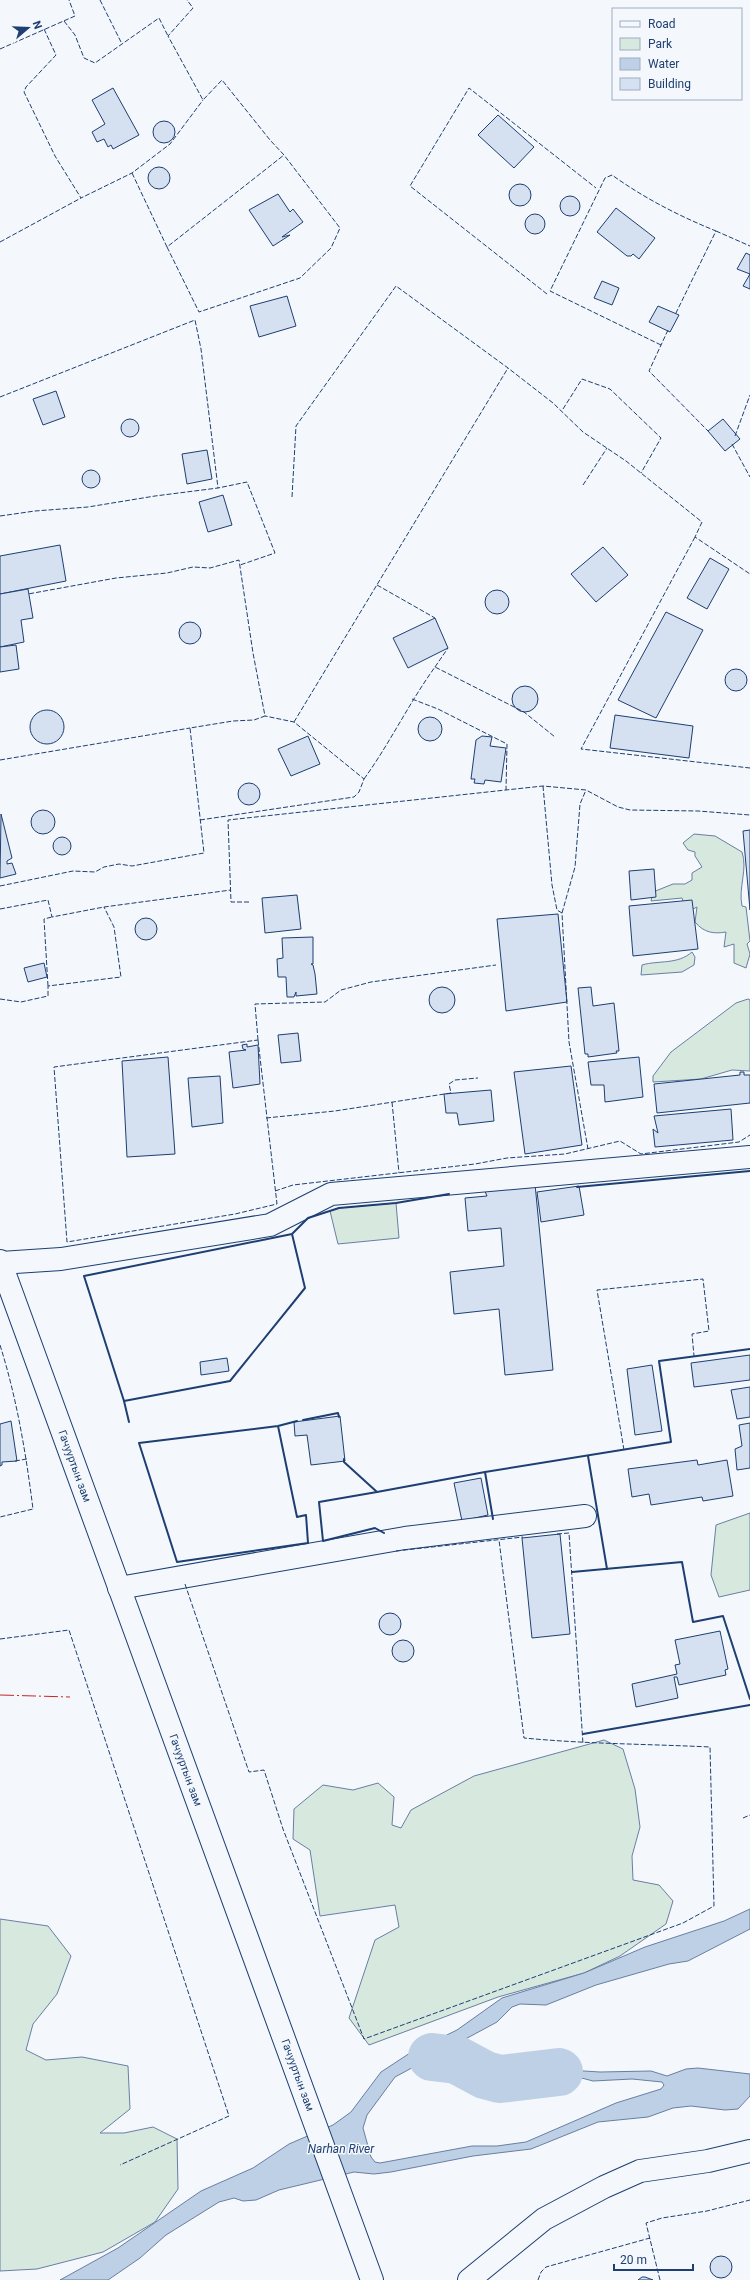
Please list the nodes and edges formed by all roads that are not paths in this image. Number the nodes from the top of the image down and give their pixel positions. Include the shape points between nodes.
1 (750, 1157) edge
2 (0, 1262) edge
3 (584, 1516) dead end
4 (119, 1588) junction
5 (750, 2151) edge
6 (372, 2280) edge
7 (469, 2280) edge

1 - 2 street via 331,1194 270,1225 61,1259
2 - 4 street, Гачууртын зам
3 - 4 street via 405,1538
4 - 6 street, Гачууртын зам
5 - 7 street via 708,2161 640,2171 604,2187 544,2219

